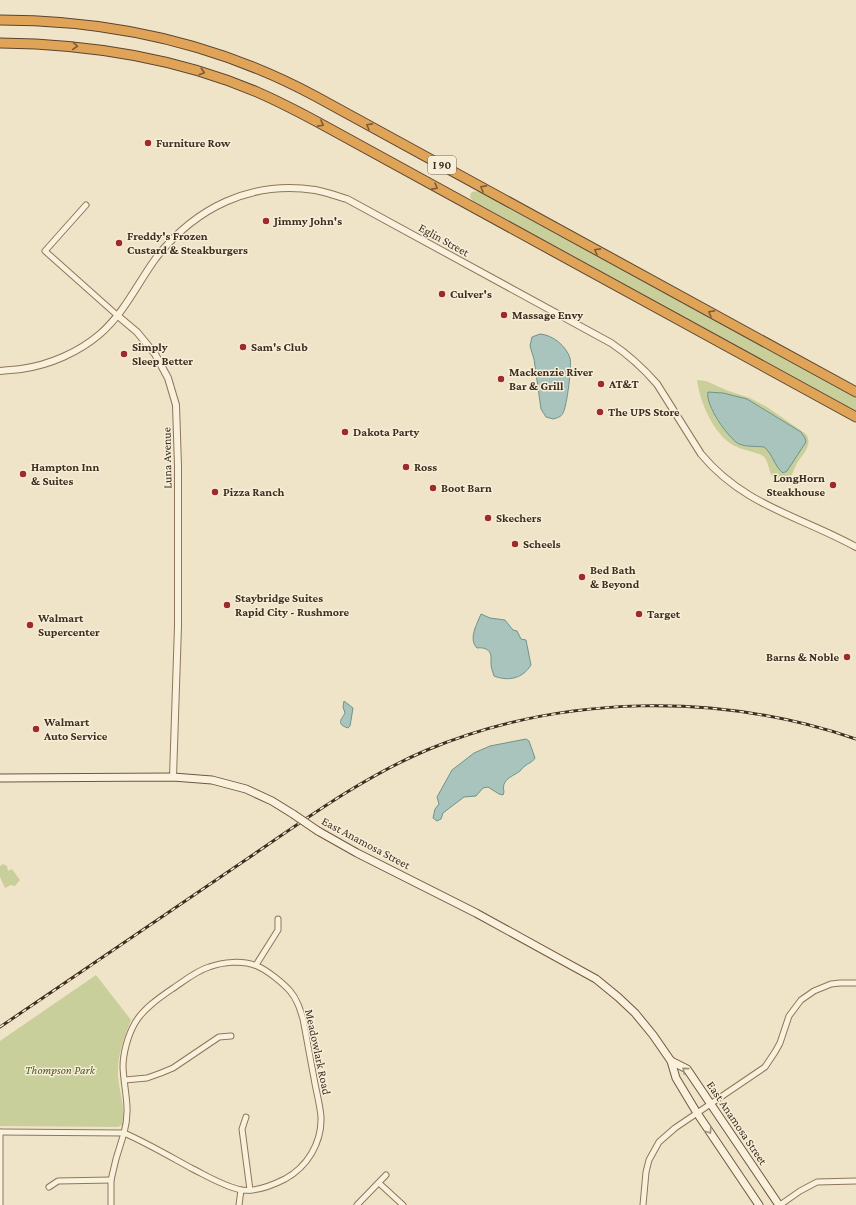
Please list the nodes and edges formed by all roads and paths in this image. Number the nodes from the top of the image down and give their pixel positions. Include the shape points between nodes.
1 (3, 20) edge
2 (0, 44) edge
3 (86, 205) dead end
4 (118, 316) junction
5 (726, 321) junction
6 (0, 370) edge
7 (800, 387) junction
8 (856, 387) edge
9 (856, 392) edge
10 (856, 418) edge
11 (856, 422) edge
12 (856, 547) edge
13 (173, 777) junction
14 (0, 778) edge
15 (278, 920) dead end
16 (256, 966) junction
17 (856, 983) edge
18 (231, 1036) dead end
19 (671, 1060) junction
20 (125, 1080) junction
21 (711, 1104) junction
22 (697, 1113) junction
23 (246, 1118) dead end
24 (0, 1132) edge
25 (124, 1133) junction
26 (386, 1176) dead end
27 (111, 1180) junction
28 (856, 1181) edge
29 (379, 1183) junction
30 (49, 1187) dead end
31 (241, 1190) junction
32 (250, 1190) junction
33 (0, 1205) edge
34 (111, 1205) edge
35 (239, 1205) edge
36 (357, 1205) edge
37 (403, 1205) edge
38 (643, 1205) edge
39 (759, 1205) edge
40 (780, 1205) edge

5 -> 1 highway, I 90 via 269,73 210,51 143,34 82,24
2 -> 7 highway, I 90 via 36,43 97,48 151,58 208,73 257,92 330,128
3 - 4 street, Luna Avenue via 45,251
4 - 6 street, Eglin Street via 92,341 65,356 33,367
4 - 12 street, Eglin Street via 156,258 179,233 197,217 224,202 252,192 279,188 316,190 347,199 615,346 642,367 657,384 693,443 725,478 741,491 782,514
4 - 13 street, Luna Avenue via 137,332 155,354 168,378 176,406 178,647
5 - 8 highway
5 - 9 highway, I 90
7 - 10 highway, I 90
7 - 11 highway
13 - 14 main road, East Anamosa Street
13 - 19 main road, East Anamosa Street, bridge via 212,780 246,789 272,801 357,853 476,913 596,979 635,1013
15 - 16 street via 278,930
16 - 20 street, Meadowlark Road via 238,962 208,967 162,995 135,1023 126,1049 123,1067
16 - 32 street, Meadowlark Road via 269,973 290,992 299,1007 320,1108 321,1126 314,1150 300,1168 274,1184
17 - 21 street via 831,984 801,1000 789,1016 780,1043 765,1067
18 - 20 street via 219,1037 173,1068 161,1073 146,1078
21 -> 19 main road, East Anamosa Street via 687,1069
19 - 22 main road, East Anamosa Street via 676,1078
20 - 25 street, Meadowlark Road via 128,1112
21 - 22 street
21 - 40 main road, East Anamosa Street
22 - 38 street via 659,1142 646,1172
22 -> 39 main road, East Anamosa Street
23 - 32 street via 242,1128
24 - 25 street, Meadowlark Road
24 - 33 street
25 - 27 street
25 - 31 street, Meadowlark Road via 218,1182
26 - 29 street
27 - 30 street via 58,1181
27 - 34 street
28 - 40 street via 817,1182
29 - 36 street
29 - 37 street
31 - 32 street, Meadowlark Road
31 - 35 street

